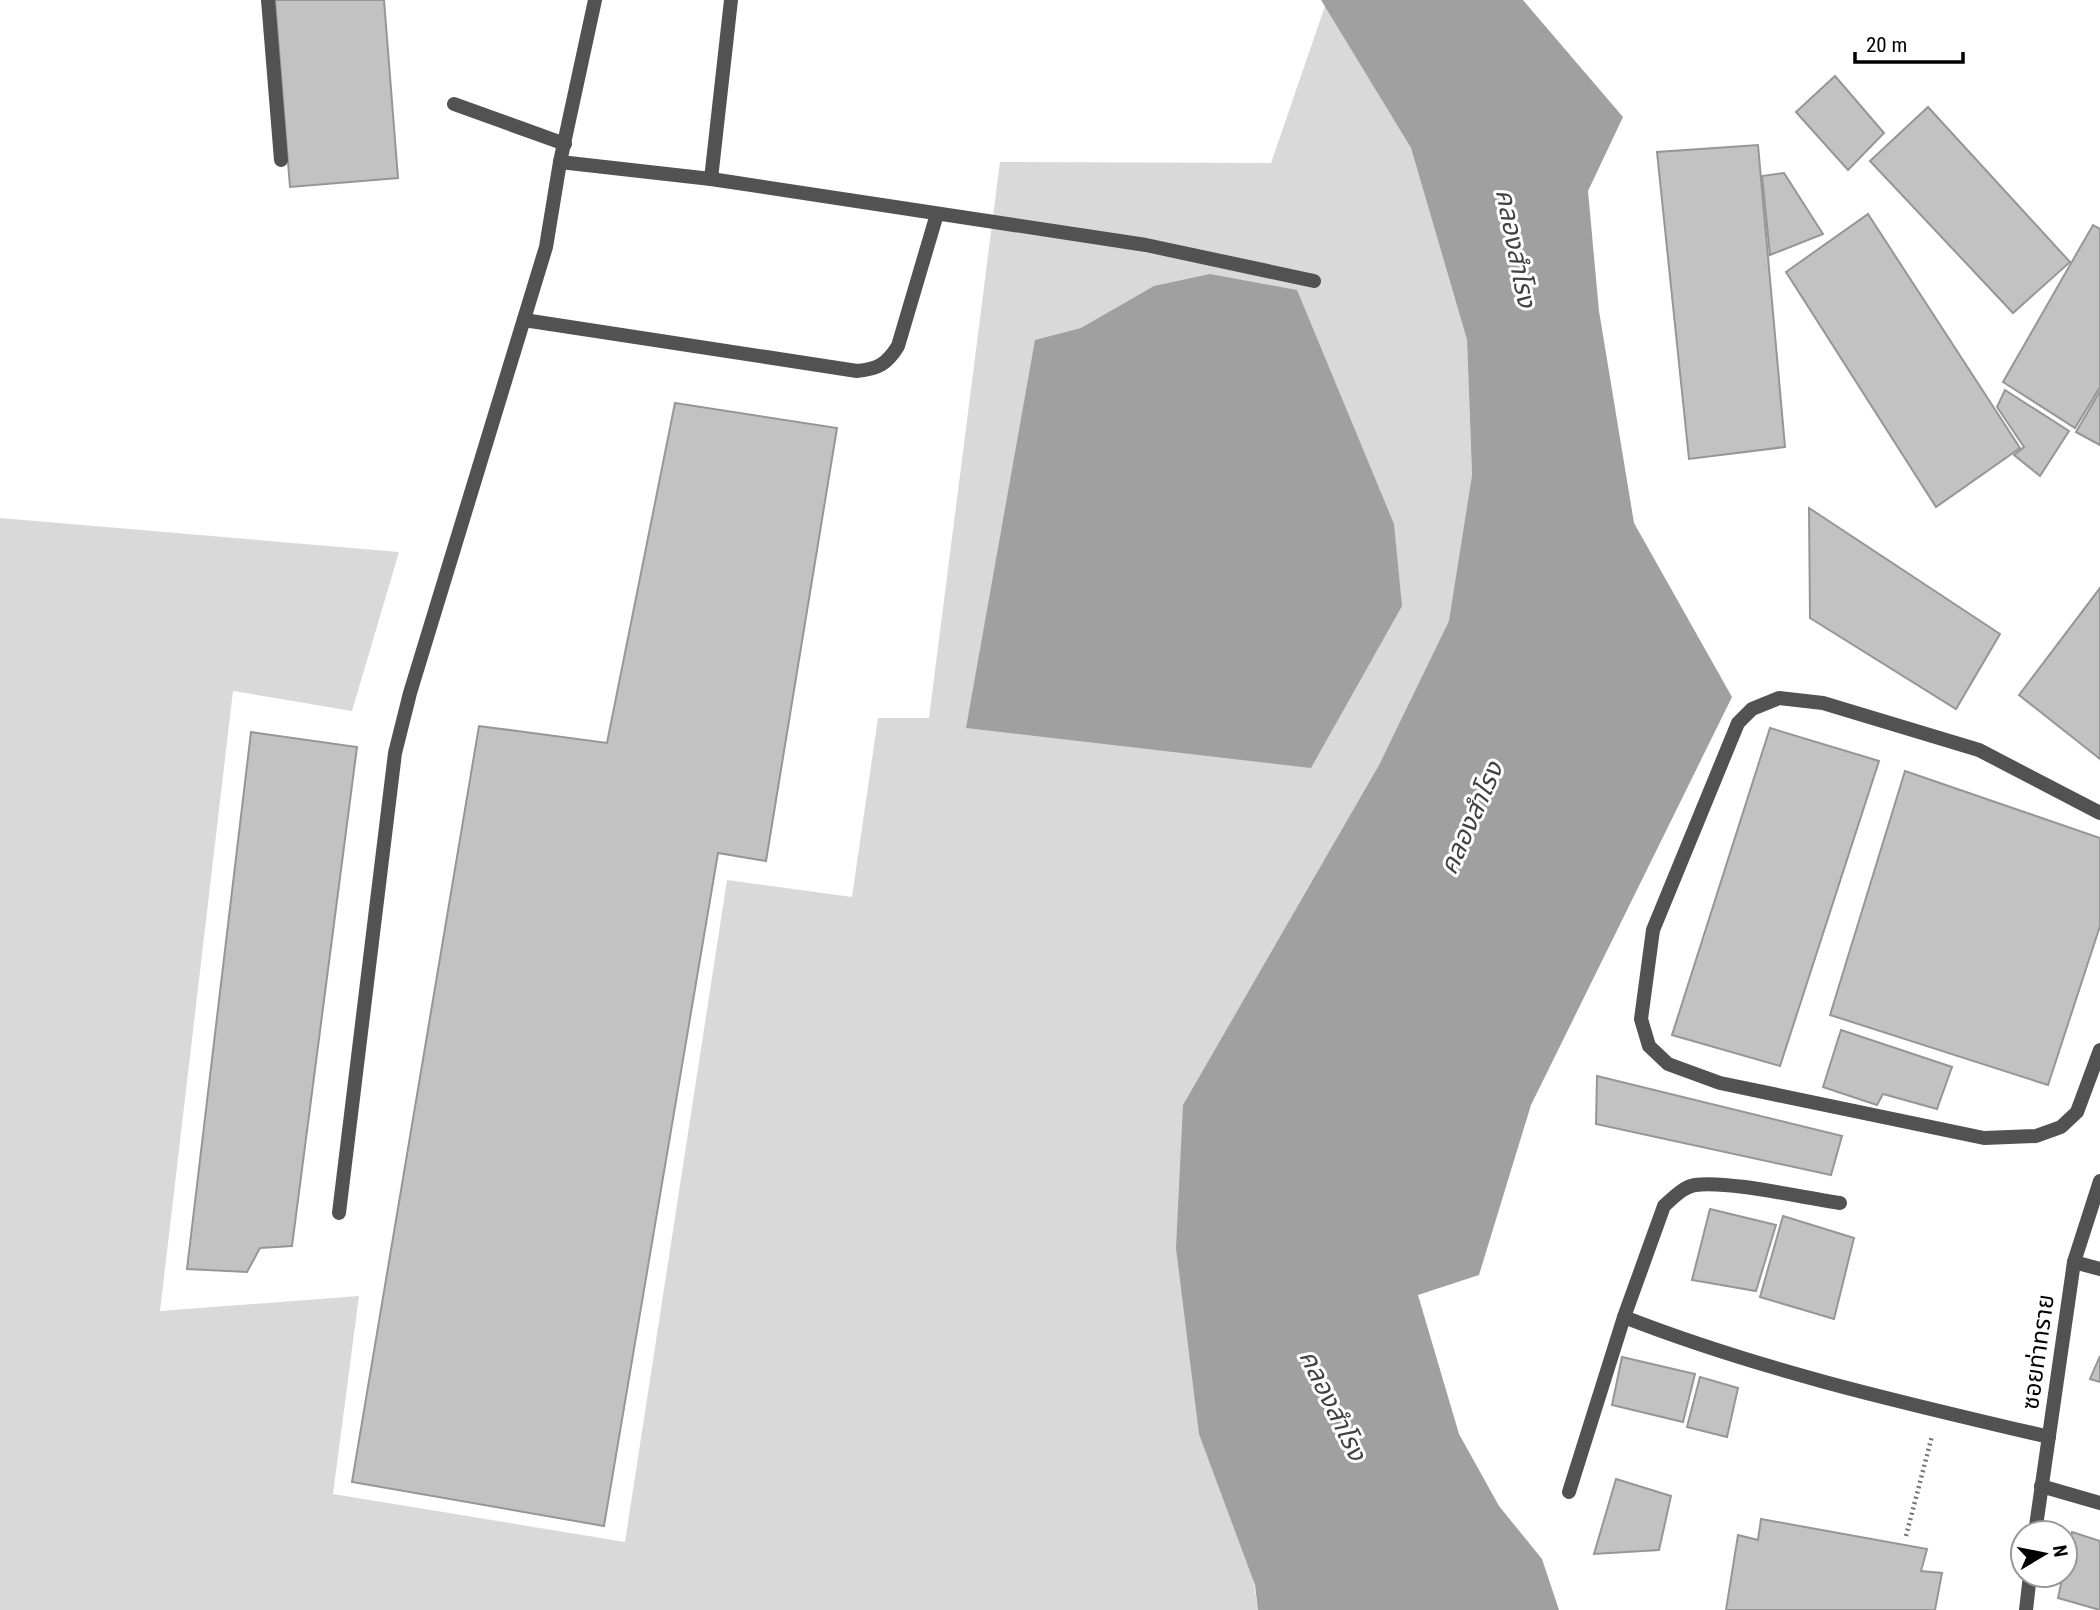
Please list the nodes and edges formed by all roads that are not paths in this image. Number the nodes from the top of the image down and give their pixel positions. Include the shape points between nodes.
1 (268, 0) edge
2 (595, 0) edge
3 (731, 0) edge
4 (454, 104) dead end
5 (565, 144) junction
6 (281, 160) dead end
7 (560, 162) junction
8 (710, 178) junction
9 (937, 214) junction
10 (1314, 281) dead end
11 (524, 320) junction
12 (2100, 813) edge
13 (2100, 1050) edge
14 (2100, 1181) edge
15 (1840, 1203) dead end
16 (339, 1213) dead end
17 (2074, 1262) junction
18 (2100, 1269) edge
19 (1624, 1317) junction
20 (2049, 1437) junction
21 (2041, 1486) junction
22 (1569, 1492) dead end
23 (2100, 1503) edge
24 (2037, 1519) edge
25 (2028, 1589) edge
26 (2026, 1610) edge

1 - 6 street
2 - 5 street
3 - 8 street
4 - 5 street
5 - 7 street
7 - 8 street
7 - 11 street via 546,247
8 - 9 street
9 - 10 street via 1146,245
9 - 11 street via 898,346 889,361 876,369 857,371
11 - 16 street via 394,753
12 - 13 street via 1979,750 1823,703 1779,698 1752,709 1738,723 1653,930 1641,1019 1649,1046 1668,1064 1720,1083 1984,1138 2036,1136 2061,1127 2077,1112
14 - 17 street, ซอยท่าทราย
15 - 19 street via 1717,1185 1694,1185 1678,1193 1664,1206
17 - 18 street
17 - 20 street, ซอยท่าทราย
19 - 20 street via 1696,1345 1833,1387
19 - 22 street
20 - 21 street, ซอยท่าทราย
21 - 23 street
21 - 24 street, ซอยท่าทราย
25 - 26 street

